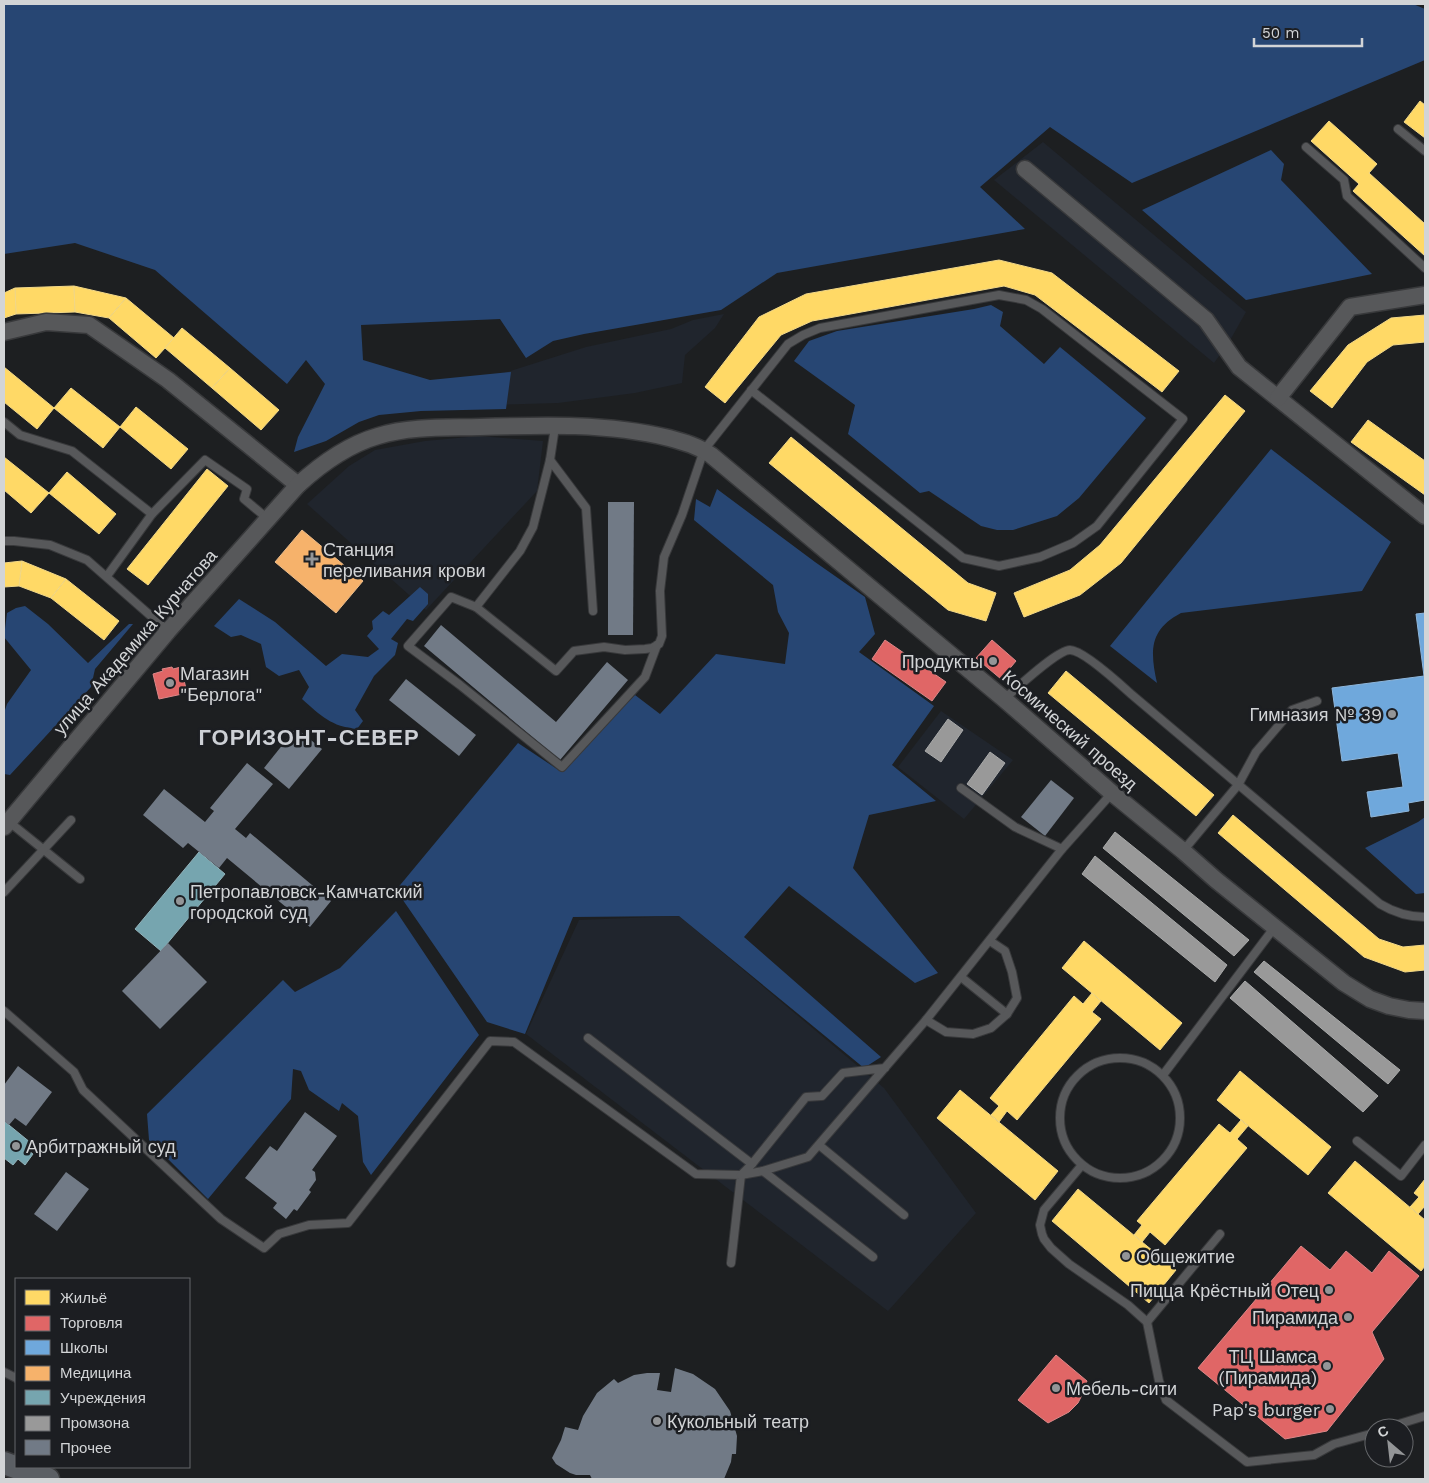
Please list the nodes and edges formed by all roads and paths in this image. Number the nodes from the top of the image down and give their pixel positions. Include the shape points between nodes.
1 (1398, 129) dead end
2 (1306, 147) dead end
3 (1425, 151) edge
4 (1025, 169) dead end
5 (1425, 268) edge
6 (1425, 295) edge
7 (4, 332) edge
8 (751, 390) junction
9 (1278, 398) junction
10 (4, 422) edge
11 (555, 426) junction
12 (704, 450) junction
13 (550, 460) junction
14 (298, 485) junction
15 (152, 514) junction
16 (1425, 516) edge
17 (268, 519) junction
18 (4, 541) edge
19 (107, 576) junction
20 (476, 607) junction
21 (593, 611) dead end
22 (168, 632) junction
23 (657, 646) junction
24 (1004, 699) junction
25 (1317, 701) dead end
26 (1238, 785) junction
27 (961, 788) dead end
28 (1112, 793) junction
29 (71, 820) dead end
30 (5, 822) edge
31 (43, 850) junction
32 (1062, 850) junction
33 (1183, 851) junction
34 (80, 879) dead end
35 (4, 892) edge
36 (1425, 917) edge
37 (1274, 928) junction
38 (990, 940) junction
39 (961, 977) junction
40 (4, 1011) edge
41 (1425, 1011) edge
42 (1007, 1014) junction
43 (926, 1020) junction
44 (588, 1038) dead end
45 (885, 1068) junction
46 (1163, 1075) junction
47 (1357, 1141) dead end
48 (1425, 1145) edge
49 (819, 1146) junction
50 (752, 1164) junction
51 (1082, 1165) junction
52 (763, 1171) junction
53 (741, 1175) junction
54 (904, 1215) dead end
55 (1220, 1234) dead end
56 (873, 1257) dead end
57 (732, 1263) dead end
58 (1147, 1322) junction
59 (1364, 1436) edge
60 (18, 1468) edge
61 (48, 1479) edge

1 - 3 lane
2 - 5 lane via 1344,180 1347,196
4 - 9 street via 1206,320 1239,367
6 - 9 street via 1350,307
7 - 14 street via 46,322 89,325 168,380
8 - 8 lane via 788,344 803,334 820,328 999,296 1026,300 1042,309 1183,420 1097,526 1073,543 1040,557 999,566 962,558
8 - 12 lane
9 - 16 street
10 - 15 lane via 20,435 72,451
11 - 12 street, улица Академика Курчатова via 643,433
11 - 13 lane
11 - 14 street, улица Академика Курчатова via 435,428 390,433 345,449
12 - 23 lane via 664,557 660,590 662,636
12 - 24 street, Космический проезд
13 - 20 lane via 527,540
13 - 21 lane via 586,508
14 - 17 street, улица Академика Курчатова
15 - 17 lane via 205,460 247,489 244,500
15 - 19 lane
17 - 22 street, улица Академика Курчатова
18 - 19 lane via 50,545 87,560
19 - 22 lane
20 - 23 lane via 556,671 574,651 604,647 645,650
20 - 23 lane via 451,597 408,646 562,767 645,677
22 - 30 street, улица Академика Курчатова
24 - 26 lane via 1055,656 1070,649 1081,653
24 - 28 street, Космический проезд
25 - 26 lane via 1292,710 1256,752
26 - 33 lane
26 - 36 lane via 1380,904 1410,917
27 - 32 lane via 1015,827
28 - 32 lane
28 - 33 street, Космический проезд
29 - 31 lane
30 - 31 lane
31 - 34 lane
31 - 35 lane
32 - 38 lane
33 - 37 street, Космический проезд
37 - 41 street, Космический проезд via 1344,983 1370,999
37 - 46 lane
38 - 39 lane
38 - 42 lane via 1006,951 1012,972 1017,998
39 - 42 lane
39 - 43 lane
40 - 53 lane via 74,1072 83,1090 221,1218 264,1248 279,1234 309,1225 348,1223 490,1041 514,1042 696,1174
42 - 43 lane via 991,1028 973,1034 946,1032
43 - 45 lane
44 - 50 lane
45 - 49 lane
45 - 50 lane via 843,1072 822,1096 806,1097
46 - 51 lane via 1174,1091 1180,1110 1179,1131 1171,1150 1158,1165 1140,1174 1120,1178 1100,1175
46 - 51 lane via 1147,1063 1128,1058 1108,1058 1090,1065 1075,1078 1064,1094 1060,1113 1061,1133 1069,1151
47 - 48 lane via 1401,1176
49 - 52 lane via 808,1158
49 - 54 lane
50 - 53 lane
51 - 58 lane via 1044,1210 1040,1221 1042,1234 1058,1255 1128,1304
52 - 53 lane
52 - 56 lane
53 - 57 lane
55 - 58 lane
58 - 59 lane via 1166,1400 1247,1462 1314,1455 1334,1444
60 - 61 main road

